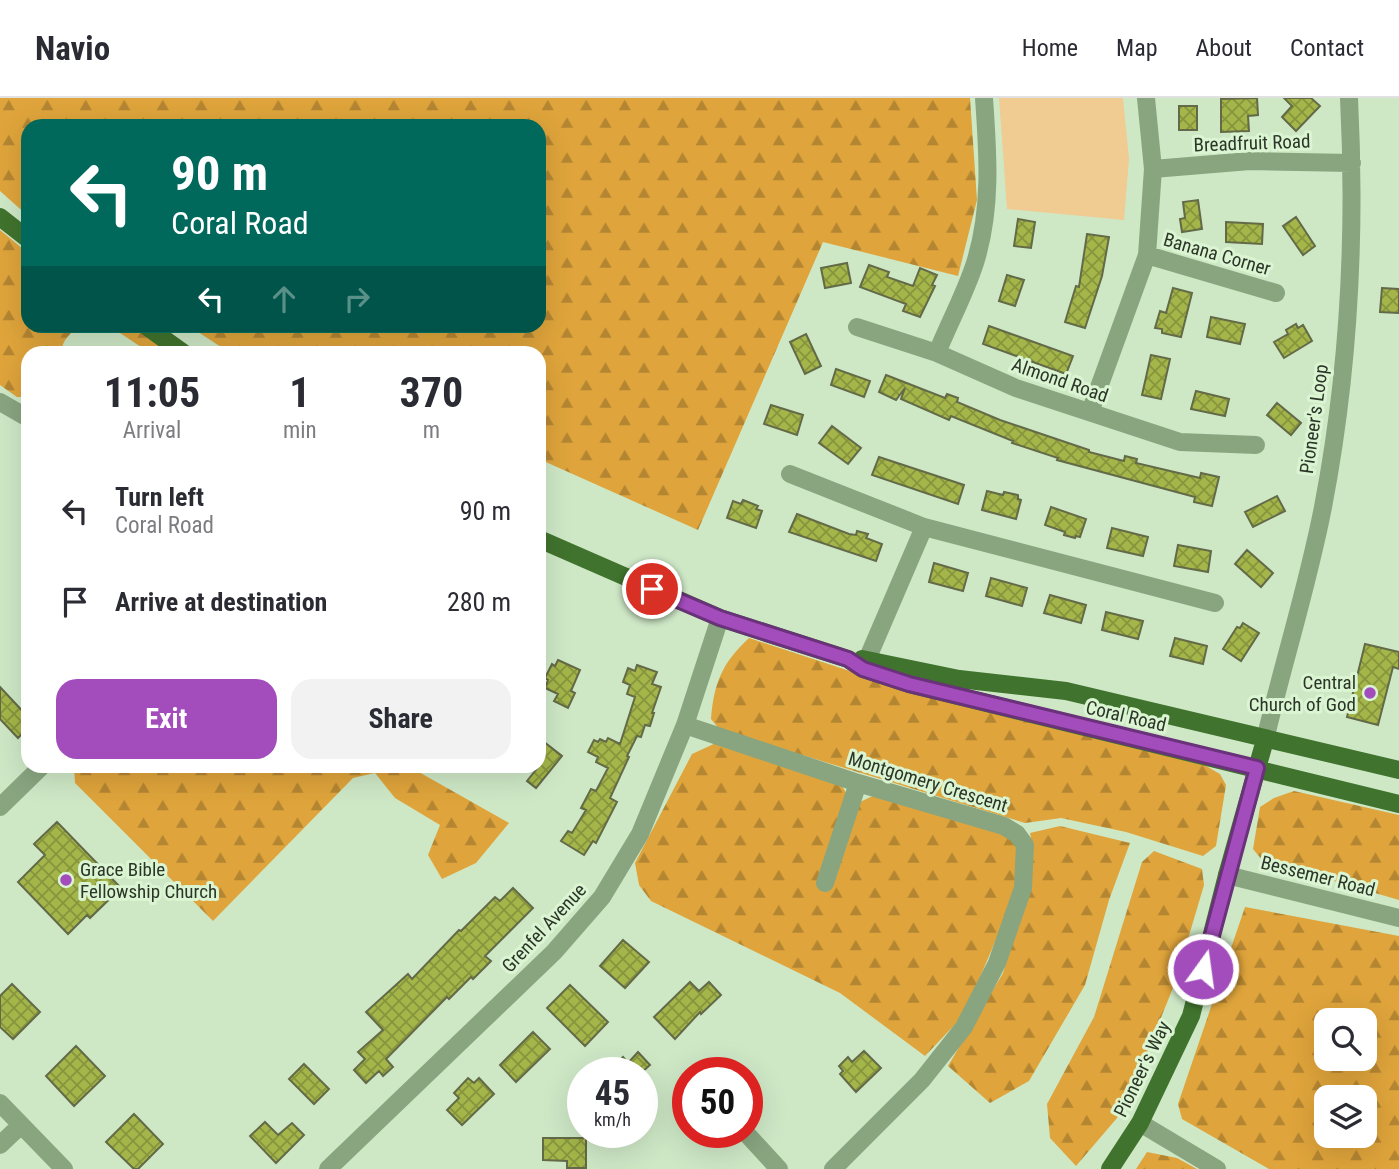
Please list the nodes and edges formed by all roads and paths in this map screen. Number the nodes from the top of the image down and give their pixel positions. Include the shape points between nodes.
1 (984, 98) edge
2 (1146, 98) edge
3 (1349, 98) edge
4 (1352, 163) junction
5 (1153, 169) junction
6 (0, 217) edge
7 (21, 234) edge
8 (1147, 255) junction
9 (1276, 293) dead end
10 (858, 327) dead end
11 (156, 333) edge
12 (174, 346) edge
13 (937, 353) junction
14 (0, 402) edge
15 (1090, 412) junction
16 (21, 414) edge
17 (1256, 445) dead end
18 (790, 474) dead end
19 (924, 527) junction
20 (546, 542) edge
21 (1215, 603) dead end
22 (720, 618) junction
23 (865, 664) junction
24 (685, 725) junction
25 (1265, 740) junction
26 (1257, 768) junction
27 (1399, 770) edge
28 (35, 773) edge
29 (858, 783) junction
30 (1399, 804) edge
31 (0, 807) edge
32 (1227, 875) junction
33 (825, 883) dead end
34 (1399, 918) edge
35 (0, 1103) edge
36 (1140, 1124) junction
37 (21, 1125) junction
38 (0, 1145) edge
39 (760, 1148) edge
40 (64, 1169) edge
41 (328, 1169) edge
42 (779, 1169) edge
43 (833, 1169) edge
44 (1110, 1169) edge
45 (1217, 1169) edge

1 - 13 street via 989,175 985,220 975,264
2 - 5 street
3 - 4 street, Pioneer's Loop
4 - 5 street, Breadfruit Road via 1250,161
4 - 25 street, Pioneer's Loop via 1348,316 1334,438 1322,508
5 - 8 street
6 - 7 main road
8 - 9 street, Banana Corner
8 - 15 street
10 - 13 street, Almond Road
11 - 12 main road
13 - 15 street, Almond Road via 1000,382
14 - 16 street
15 - 17 street, Almond Road via 1180,442
18 - 19 street
19 - 21 street
19 - 23 street
20 - 22 main road, Coral Road
22 - 23 main road, Coral Road
22 - 24 street, Grenfel Avenue
23 - 25 main road, Coral Road via 1066,691
23 - 26 main road, Coral Road via 909,684
24 - 29 street, Montgomery Crescent
24 - 41 street, Grenfel Avenue via 640,834 602,897 554,952
25 - 26 main road, Pioneer's Way
25 - 27 main road, Coral Road
26 - 30 main road, Coral Road
26 - 32 main road, Pioneer's Way
28 - 31 street
29 - 33 street
29 - 43 street, Montgomery Crescent via 1004,825 1025,845 1023,888 997,963 964,1027 922,1080
32 - 34 street, Bessemer Road
32 - 36 main road, Pioneer's Way via 1191,1016
35 - 37 street
36 - 44 main road, Pioneer's Way
36 - 45 street
37 - 38 street
37 - 40 street
39 - 42 street

